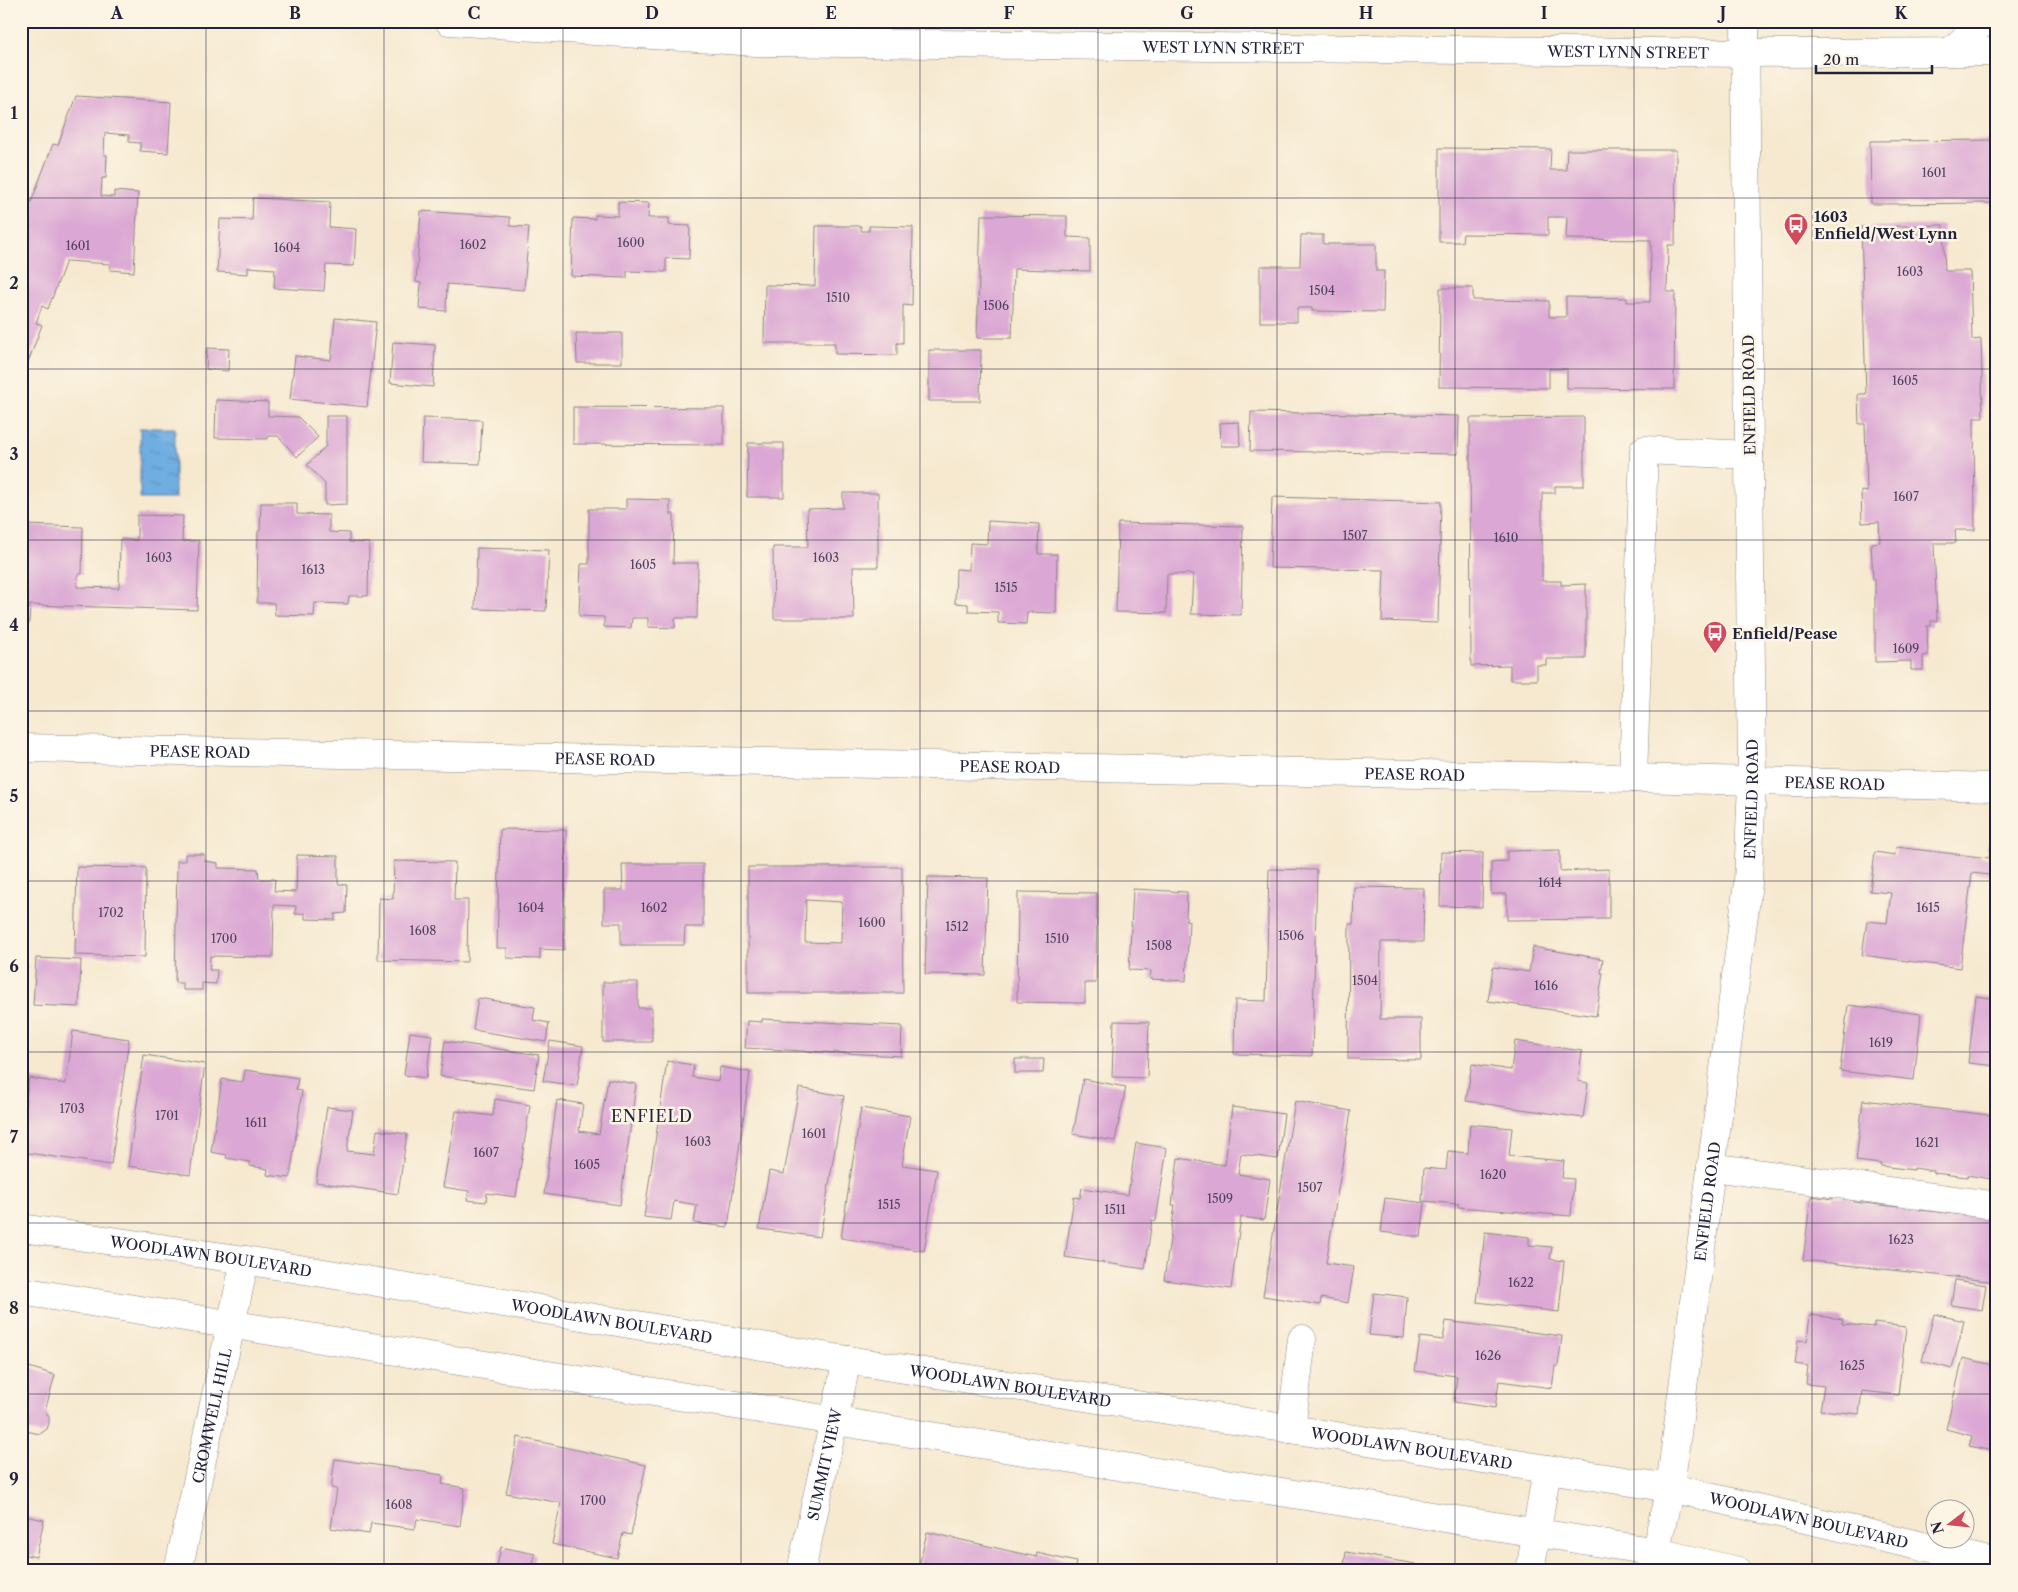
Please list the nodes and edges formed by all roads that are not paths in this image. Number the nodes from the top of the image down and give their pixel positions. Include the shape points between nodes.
1 (449, 21) edge
2 (776, 21) edge
3 (1745, 21) edge
4 (1985, 21) edge
5 (756, 42) junction
6 (1950, 52) junction
7 (1997, 52) edge
8 (1745, 53) junction
9 (1749, 455) junction
10 (21, 748) edge
11 (1633, 778) junction
12 (1752, 781) junction
13 (1997, 787) edge
14 (1711, 1167) junction
15 (1985, 1204) dead end
16 (21, 1228) edge
17 (245, 1260) junction
18 (21, 1291) edge
19 (232, 1323) junction
20 (1302, 1339) dead end
21 (847, 1360) junction
22 (835, 1421) junction
23 (1292, 1429) junction
24 (1547, 1469) junction
25 (1670, 1488) junction
26 (1536, 1533) junction
27 (1654, 1561) edge
28 (1997, 1563) edge
29 (178, 1571) edge
30 (801, 1571) edge
31 (1530, 1571) edge
32 (1738, 1571) edge

1 - 5 street, WEST LYNN STREET
2 - 5 street
3 - 8 street, ENFIELD ROAD
4 - 6 street
5 - 8 street, WEST LYNN STREET
6 - 7 street, WEST LYNN STREET
6 - 8 street, WEST LYNN STREET
8 - 9 street, ENFIELD ROAD
9 - 11 street via 1644,450
9 - 12 street, ENFIELD ROAD
10 - 11 street, PEASE ROAD
11 - 12 street, PEASE ROAD
12 - 13 street, PEASE ROAD
12 - 14 street, ENFIELD ROAD via 1748,884
14 - 15 street
14 - 25 street, ENFIELD ROAD
16 - 17 street, WOODLAWN BOULEVARD
17 - 19 street, CROMWELL HILL
17 - 21 street, WOODLAWN BOULEVARD
18 - 19 street
19 - 22 street
19 - 29 street, CROMWELL HILL
20 - 23 street
21 - 22 street, SUMMIT VIEW
21 - 23 street, WOODLAWN BOULEVARD
22 - 26 street
22 - 30 street, SUMMIT VIEW
23 - 24 street, WOODLAWN BOULEVARD
24 - 25 street, WOODLAWN BOULEVARD
24 - 26 street
25 - 27 street, ENFIELD ROAD
25 - 28 street, WOODLAWN BOULEVARD
26 - 27 street
26 - 31 street
27 - 32 street

